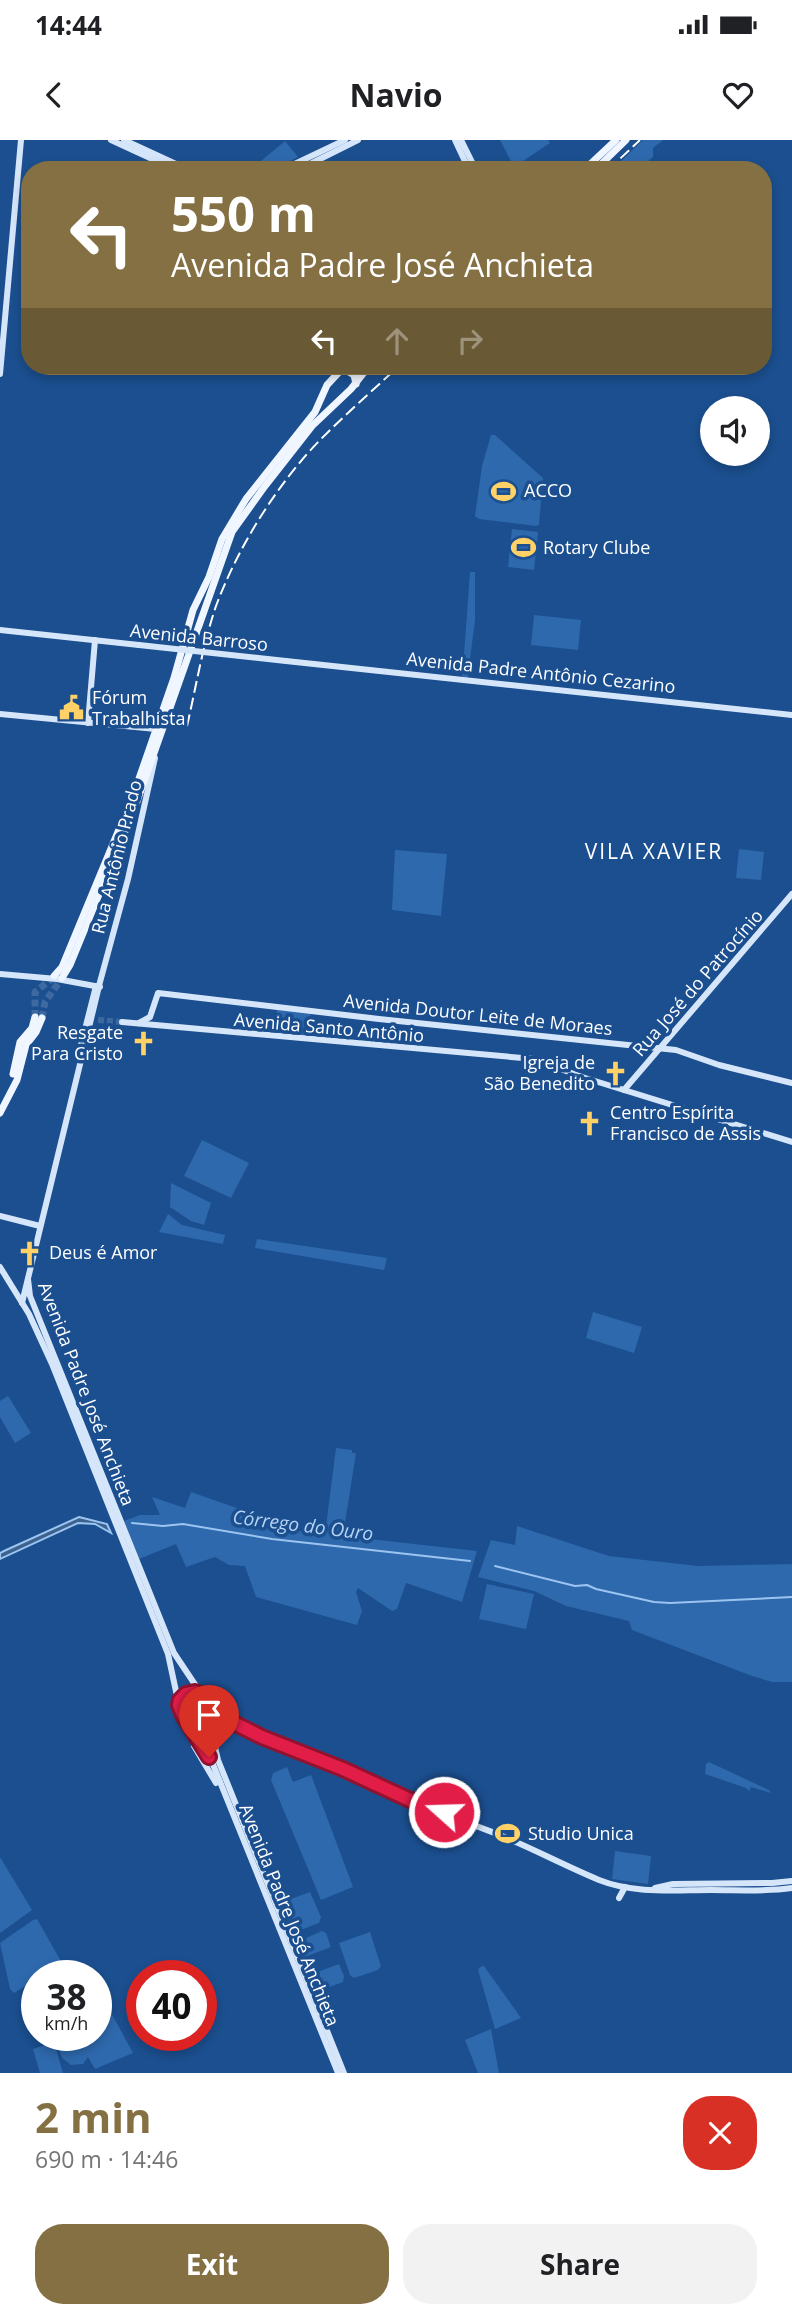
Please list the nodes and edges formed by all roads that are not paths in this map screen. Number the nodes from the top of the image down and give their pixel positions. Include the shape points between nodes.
1 (21, 140) edge
2 (345, 140) edge
3 (358, 140) edge
4 (455, 140) edge
5 (461, 140) edge
6 (616, 140) edge
7 (626, 140) edge
8 (118, 141) edge
9 (158, 161) edge
10 (167, 161) edge
11 (309, 161) edge
12 (312, 161) edge
13 (466, 161) edge
14 (472, 161) edge
15 (594, 161) edge
16 (604, 161) edge
17 (0, 374) edge
18 (338, 375) edge
19 (353, 375) edge
20 (362, 375) edge
21 (356, 384) junction
22 (327, 385) junction
23 (340, 399) junction
24 (199, 599) junction
25 (207, 606) junction
26 (192, 614) junction
27 (204, 617) junction
28 (0, 630) edge
29 (95, 644) junction
30 (286, 661) joint
31 (0, 714) edge
32 (792, 715) edge
33 (88, 723) junction
34 (156, 729) junction
35 (160, 738) junction
36 (792, 894) edge
37 (0, 974) edge
38 (98, 985) junction
39 (150, 1017) junction
40 (122, 1022) tunnel mouth
41 (136, 1024) junction
42 (152, 1025) junction
43 (659, 1048) junction
44 (792, 1083) edge
45 (624, 1090) junction
46 (0, 1104) edge
47 (0, 1113) edge
48 (792, 1142) edge
49 (0, 1216) edge
50 (40, 1226) junction
51 (0, 1267) edge
52 (29, 1279) junction
53 (22, 1303) junction
54 (175, 1690) junction
55 (189, 1693) junction
56 (201, 1694) junction
57 (179, 1705) junction
58 (216, 1708) junction
59 (210, 1721) junction
60 (233, 1723) junction
61 (188, 1724) junction
62 (262, 1737) junction
63 (254, 1744) dead end
64 (213, 1745) junction
65 (199, 1749) junction
66 (428, 1808) junction
67 (440, 1812) junction
68 (792, 1881) edge
69 (625, 1887) junction
70 (755, 1887) junction
71 (792, 1888) edge
72 (619, 1898) dead end
73 (338, 2073) edge
74 (344, 2073) edge

1 - 17 street
2 - 11 street
3 - 12 street
4 - 13 street
5 - 14 street
6 - 15 main road
7 - 16 main road
8 - 9 street
8 - 10 street
18 - 22 main road
19 - 21 main road
20 - 21 main road
21 - 23 main road
22 - 23 main road via 331,395
22 - 24 main road via 315,412 232,519
23 - 25 main road via 312,426 237,522
24 - 25 main road
24 - 26 main road
25 - 27 main road
26 - 27 main road
26 - 34 main road
27 - 35 main road
28 - 29 street, Avenida Barroso
29 - 30 street, Avenida Barroso, bridge
29 - 33 street
30 - 32 street, Avenida Padre Antônio Cezarino
31 - 33 street
33 - 34 street
34 - 35 main road via 58,977 70,965
35 - 38 street, Rua Antônio Prado
36 - 43 street, Rua José do Patrocínio
37 - 38 street
38 - 50 street, Rua Antônio Prado
39 - 41 street
39 - 42 street
39 - 43 street, Avenida Doutor Leite de Moraes via 158,993
40 - 41 street, Avenida Santo Antônio
41 - 42 street, Avenida Santo Antônio
42 - 45 street, Avenida Santo Antônio via 534,1059
43 - 44 street, Avenida Doutor Leite de Moraes
43 - 45 street, Rua José do Patrocínio
45 - 48 street, Avenida Santo Antônio
46 - 47 main road via 12,1079 20,1042 38,1017 36,1032 26,1045 17,1080
49 - 50 street
50 - 52 street, Rua Antônio Prado
51 - 53 street
52 - 53 street, Avenida Padre José Anchieta
52 - 56 street, Avenida Padre José Anchieta via 30,1296 173,1653
53 - 54 street, Avenida Padre José Anchieta via 52,1364 159,1630
54 - 55 street
54 - 57 street, Avenida Padre José Anchieta
55 - 56 street
55 - 57 street
56 - 58 street
56 - 59 street, Avenida Padre José Anchieta
57 - 61 street, Avenida Padre José Anchieta
58 - 59 street
58 - 60 street
59 - 60 street
59 - 61 street via 199,1727
59 - 64 street, Avenida Padre José Anchieta
60 - 62 street
61 - 65 street, Avenida Padre José Anchieta
62 - 63 street
62 - 66 street
64 - 65 street
64 - 74 street, Avenida Padre José Anchieta
65 - 73 street, Avenida Padre José Anchieta via 222,1790
66 - 67 street via 436,1804
66 - 67 street via 431,1818
67 - 69 street
68 - 70 street
69 - 70 street
69 - 72 street
70 - 71 street

